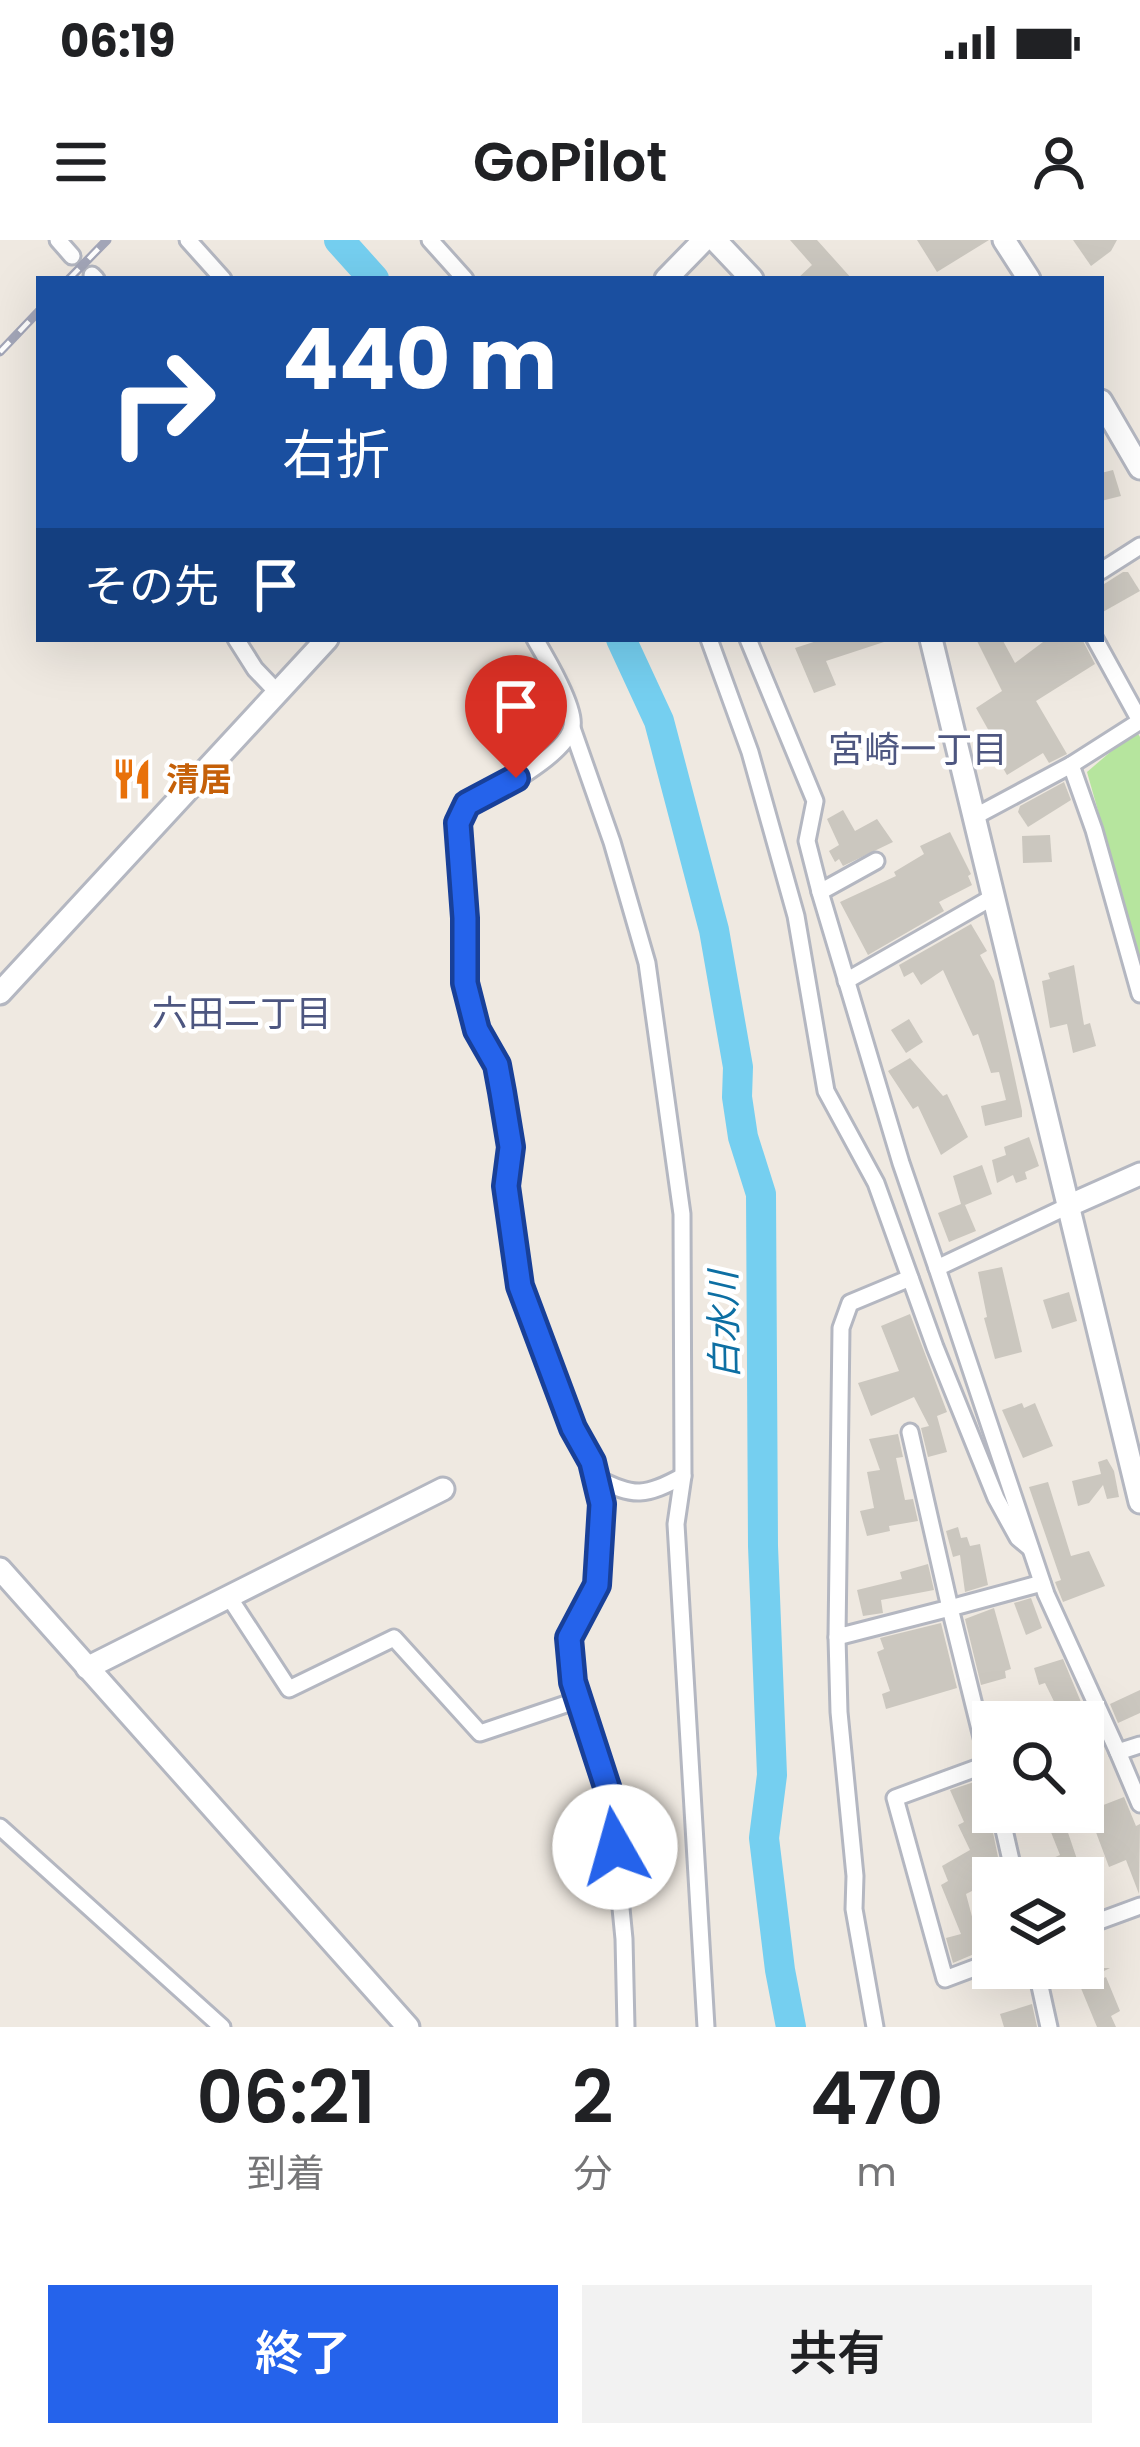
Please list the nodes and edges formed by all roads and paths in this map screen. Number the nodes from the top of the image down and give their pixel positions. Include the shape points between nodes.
1 (58, 240) edge
2 (188, 240) edge
3 (430, 240) edge
4 (704, 240) edge
5 (715, 240) edge
6 (1004, 240) edge
7 (72, 256) dead end
8 (221, 276) edge
9 (462, 276) edge
10 (669, 276) edge
11 (749, 276) edge
12 (1026, 276) edge
13 (1104, 406) edge
14 (1140, 468) edge
15 (1140, 546) edge
16 (1104, 569) edge
17 (238, 642) edge
18 (324, 642) edge
19 (536, 642) edge
20 (711, 642) edge
21 (749, 642) edge
22 (932, 642) edge
23 (1097, 642) edge
24 (278, 692) junction
25 (1140, 720) edge
26 (572, 728) junction
27 (1071, 765) junction
28 (974, 817) junction
29 (876, 861) dead end
30 (820, 892) junction
31 (993, 897) junction
32 (846, 981) junction
33 (0, 993) edge
34 (1140, 994) edge
35 (1140, 1174) edge
36 (1068, 1206) junction
37 (937, 1268) junction
38 (910, 1278) junction
39 (910, 1432) dead end
40 (683, 1476) junction
41 (597, 1478) junction
42 (443, 1489) dead end
43 (1140, 1502) edge
44 (1030, 1547) junction
45 (0, 1569) edge
46 (1042, 1582) junction
47 (230, 1597) junction
48 (950, 1608) junction
49 (837, 1637) junction
50 (87, 1668) junction
51 (578, 1700) junction
52 (974, 1701) edge
53 (1095, 1701) edge
54 (1104, 1722) edge
55 (1140, 1745) edge
56 (1118, 1752) junction
57 (972, 1776) edge
58 (1140, 1804) edge
59 (0, 1827) edge
60 (1140, 1906) edge
61 (1104, 1919) edge
62 (972, 1968) edge
63 (1040, 1989) edge
64 (222, 2027) edge
65 (407, 2027) edge
66 (626, 2027) edge
67 (706, 2027) edge
68 (874, 2027) edge
69 (1048, 2027) edge

1 - 7 street
2 - 8 street
3 - 9 street
4 - 10 street
5 - 11 street
6 - 12 street
13 - 14 street
15 - 16 street
17 - 24 street
18 - 24 street
19 - 26 street
20 - 38 street via 796,916 826,1091 876,1183
21 - 30 street via 815,801 807,841
22 - 28 street
23 - 25 street
24 - 33 street
25 - 27 street
26 - 40 street via 650,983 682,1214
26 - 41 street via 534,766 467,804 458,838 465,983 502,1092 520,1286
27 - 28 street
27 - 34 street
28 - 31 street
29 - 30 street
30 - 32 street
31 - 32 street
31 - 36 street
32 - 37 street
35 - 36 street
36 - 37 street
36 - 43 street
37 - 44 street
38 - 44 street via 996,1498
38 - 49 street via 850,1303 841,1328
39 - 48 street
40 - 41 street via 642,1494
40 - 67 street via 677,1546
41 - 51 street via 597,1585 569,1638
42 - 47 street
44 - 46 street
45 - 50 street
46 - 48 street
46 - 53 street
47 - 50 street
47 - 51 street via 289,1689 394,1637 479,1733
48 - 49 street
48 - 52 street
49 - 68 street via 854,1909
50 - 65 street
51 - 66 street via 610,1796
54 - 56 street
55 - 56 street
56 - 58 street
57 - 62 street via 895,1798 945,1979
59 - 64 street
60 - 61 street
63 - 69 street

